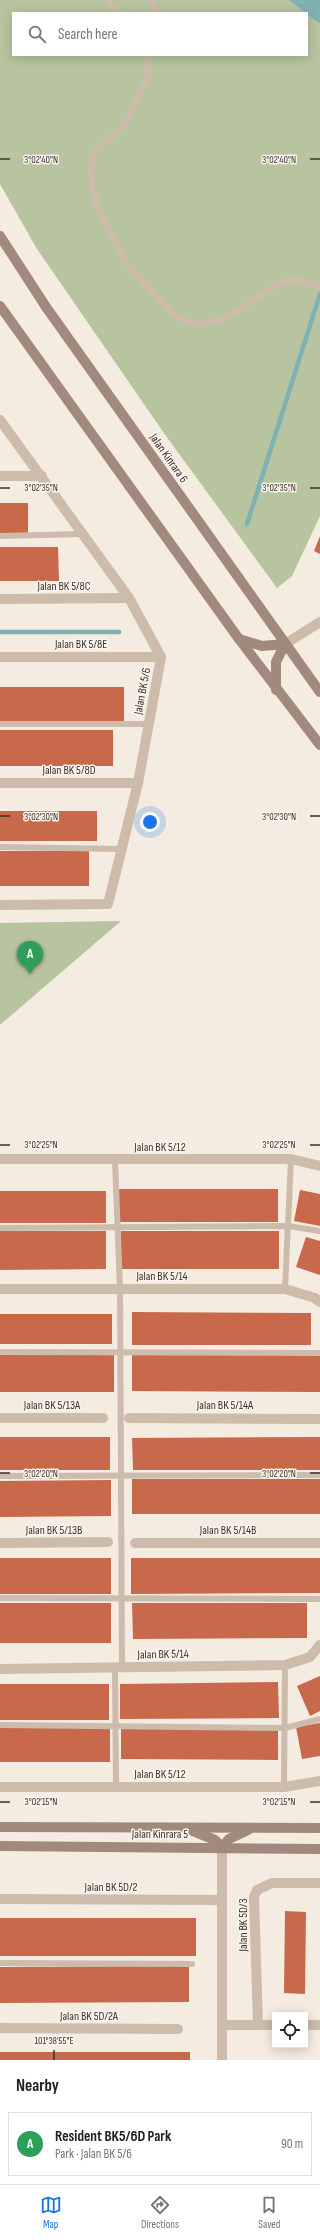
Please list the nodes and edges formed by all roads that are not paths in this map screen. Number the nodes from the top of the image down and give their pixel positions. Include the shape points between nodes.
1 (108, 0) edge
2 (150, 0) edge
3 (117, 12) edge
4 (156, 12) edge
5 (146, 56) edge
6 (0, 236) edge
7 (320, 286) edge
8 (0, 306) edge
9 (0, 420) edge
10 (0, 476) edge
11 (42, 476) junction
12 (83, 534) junction
13 (0, 536) edge
14 (129, 598) junction
15 (0, 599) edge
16 (320, 622) edge
17 (239, 639) junction
18 (285, 644) junction
19 (0, 657) edge
20 (161, 657) junction
21 (276, 690) junction
22 (320, 692) edge
23 (0, 724) edge
24 (149, 724) junction
25 (320, 745) edge
26 (0, 783) edge
27 (138, 783) junction
28 (0, 847) edge
29 (122, 849) junction
30 (0, 905) edge
31 (0, 1159) edge
32 (291, 1159) junction
33 (115, 1160) junction
34 (320, 1166) edge
35 (117, 1226) junction
36 (288, 1226) junction
37 (0, 1228) edge
38 (320, 1231) edge
39 (0, 1289) edge
40 (120, 1289) junction
41 (285, 1289) junction
42 (320, 1302) edge
43 (121, 1351) junction
44 (0, 1352) edge
45 (320, 1352) edge
46 (0, 1418) edge
47 (103, 1418) dead end
48 (129, 1418) dead end
49 (320, 1419) edge
50 (0, 1476) edge
51 (121, 1476) junction
52 (320, 1476) edge
53 (108, 1542) dead end
54 (0, 1543) edge
55 (135, 1543) dead end
56 (320, 1543) edge
57 (0, 1598) edge
58 (122, 1598) junction
59 (320, 1599) edge
60 (320, 1646) edge
61 (285, 1665) junction
62 (119, 1668) junction
63 (0, 1669) edge
64 (320, 1719) edge
65 (0, 1725) edge
66 (116, 1726) junction
67 (285, 1728) junction
68 (320, 1781) edge
69 (0, 1786) edge
70 (116, 1787) junction
71 (284, 1787) junction
72 (0, 1827) edge
73 (183, 1828) junction
74 (254, 1828) junction
75 (320, 1828) edge
76 (0, 1846) edge
77 (222, 1847) junction
78 (320, 1849) edge
79 (320, 1883) edge
80 (0, 1899) edge
81 (222, 1900) junction
82 (0, 1964) edge
83 (192, 1964) dead end
84 (222, 2025) junction
85 (258, 2025) junction
86 (272, 2025) edge
87 (308, 2025) edge
88 (320, 2025) edge
89 (0, 2028) edge
90 (178, 2029) dead end
91 (222, 2060) edge

1 - 3 lane
2 - 4 lane
5 - 7 lane via 149,75 125,125 98,149 92,159 90,175 98,208 129,267 174,315 190,323 200,324 224,319 279,283 288,280 310,282
6 - 18 main road, Jalan Kinrara 6 via 46,307
8 - 17 main road
9 - 11 street, Jalan BK 5/6
10 - 11 street
11 - 12 street, Jalan BK 5/6
12 - 13 lane
12 - 14 street, Jalan BK 5/6
14 - 15 street, Jalan BK 5/8C
14 - 20 street, Jalan BK 5/6
16 - 18 street
17 - 18 main road via 262,646
17 - 21 main road
18 - 21 main road via 276,662
18 - 22 main road, Jalan Kinrara 6
19 - 20 street, Jalan BK 5/8E
20 - 24 street, Jalan BK 5/6
21 - 25 main road
23 - 24 lane
24 - 27 street, Jalan BK 5/6
26 - 27 street, Jalan BK 5/8D
27 - 29 street, Jalan BK 5/6
28 - 29 lane
29 - 30 street, Jalan BK 5/6 via 108,904
31 - 33 street, Jalan BK 5/12
32 - 33 street, Jalan BK 5/12
32 - 34 street, Jalan BK 5/12
32 - 36 lane
33 - 35 lane
35 - 36 lane
35 - 37 lane
35 - 40 lane
36 - 38 lane
36 - 41 lane
39 - 40 street, Jalan BK 5/14
40 - 41 street, Jalan BK 5/14
40 - 43 lane
41 - 42 street, Jalan BK 5/14 via 315,1298
43 - 44 lane
43 - 45 lane
43 - 51 lane
46 - 47 street, Jalan BK 5/13A
48 - 49 street, Jalan BK 5/14A
50 - 51 lane
51 - 52 lane
51 - 58 lane
53 - 54 street, Jalan BK 5/13B
55 - 56 street, Jalan BK 5/14B
57 - 58 lane
58 - 59 lane
58 - 62 lane
60 - 61 street, Jalan BK 5/14 via 310,1657
61 - 62 street, Jalan BK 5/14
61 - 67 lane
62 - 63 street, Jalan BK 5/14
62 - 66 lane
64 - 67 lane
65 - 66 lane
66 - 67 lane
66 - 70 lane
67 - 71 lane
68 - 71 street, Jalan BK 5/12
69 - 70 street, Jalan BK 5/12
70 - 71 street, Jalan BK 5/12
72 - 73 main road, Jalan Kinrara 5
73 - 74 main road, Jalan Kinrara 5
73 - 77 main road via 204,1835
74 - 75 main road, Jalan Kinrara 5
74 - 77 main road via 229,1839
76 - 77 main road, Jalan Kinrara 5
77 - 78 main road, Jalan Kinrara 5
77 - 81 street
79 - 85 street, Jalan BK 5D/3 via 272,1883 257,1890 254,1897
80 - 81 street, Jalan BK 5D/2
81 - 84 street
82 - 83 lane
84 - 85 street
84 - 91 street
85 - 86 street
87 - 88 street
89 - 90 street, Jalan BK 5D/2A

